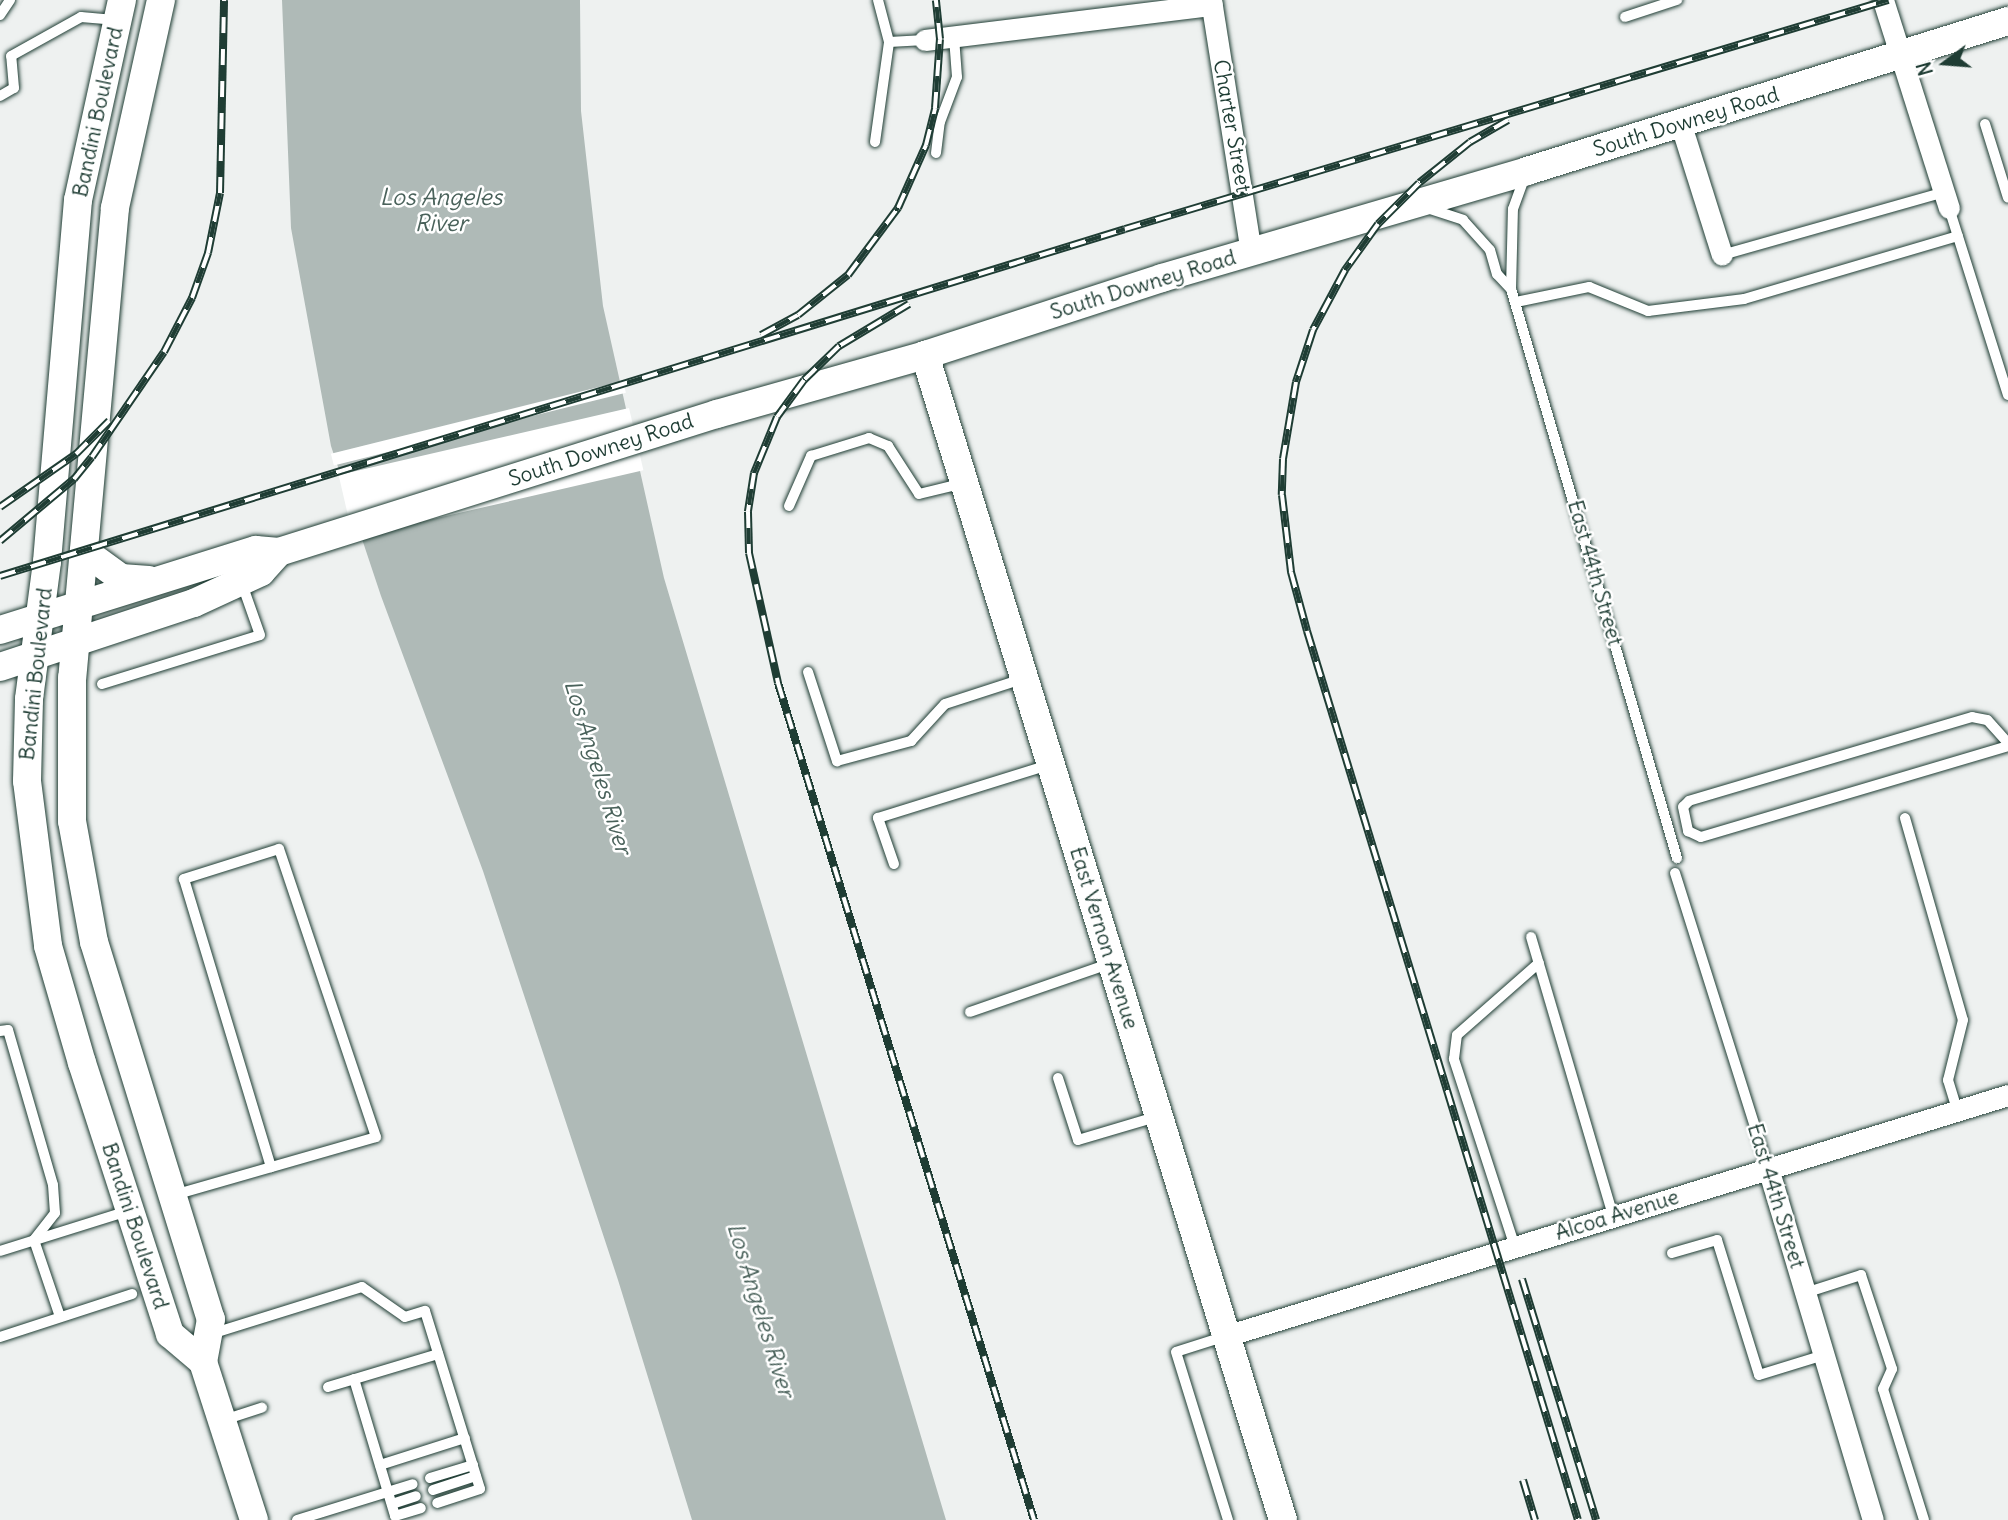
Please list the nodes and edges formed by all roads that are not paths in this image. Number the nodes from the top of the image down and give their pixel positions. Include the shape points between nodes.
1 (10, 0) edge
2 (161, 0) edge
3 (878, 0) edge
4 (1677, 0) edge
5 (1883, 0) edge
6 (1211, 3) edge
7 (120, 10) edge
8 (0, 15) edge
9 (1625, 17) dead end
10 (2008, 21) edge
11 (954, 37) junction
12 (925, 40) joint
13 (889, 43) junction
14 (1903, 56) junction
15 (0, 96) edge
16 (1680, 122) junction
17 (1985, 124) dead end
18 (875, 142) dead end
19 (936, 153) dead end
20 (1527, 171) junction
21 (2008, 198) edge
22 (1947, 200) junction
23 (1407, 206) junction
24 (1958, 236) junction
25 (1251, 252) junction
26 (1722, 256) joint
27 (1511, 289) junction
28 (1516, 302) junction
29 (925, 355) junction
30 (2008, 395) edge
31 (964, 482) junction
32 (789, 506) dead end
33 (84, 551) junction
34 (279, 552) junction
35 (156, 580) junction
36 (241, 581) junction
37 (79, 605) junction
38 (41, 617) junction
39 (0, 630) edge
40 (76, 643) junction
41 (36, 655) junction
42 (0, 667) edge
43 (808, 672) dead end
44 (1024, 678) junction
45 (102, 684) dead end
46 (2008, 744) edge
47 (1051, 764) junction
48 (1905, 818) dead end
49 (1688, 831) junction
50 (1671, 837) junction
51 (1677, 858) dead end
52 (894, 864) dead end
53 (1675, 873) dead end
54 (1531, 937) dead end
55 (1112, 963) junction
56 (1539, 963) junction
57 (970, 1012) dead end
58 (0, 1031) edge
59 (1058, 1078) dead end
60 (2008, 1095) edge
61 (1957, 1110) junction
62 (1159, 1116) junction
63 (271, 1167) junction
64 (1768, 1168) junction
65 (173, 1195) junction
66 (130, 1211) junction
67 (1613, 1216) junction
68 (34, 1240) junction
69 (1515, 1247) junction
70 (0, 1251) edge
71 (1672, 1253) dead end
72 (1805, 1293) junction
73 (132, 1294) dead end
74 (60, 1317) junction
75 (1226, 1336) junction
76 (0, 1337) edge
77 (206, 1348) junction
78 (438, 1354) junction
79 (1824, 1355) junction
80 (354, 1379) junction
81 (328, 1387) dead end
82 (262, 1408) dead end
83 (222, 1421) junction
84 (465, 1437) junction
85 (380, 1465) junction
86 (473, 1465) junction
87 (477, 1476) junction
88 (429, 1478) dead end
89 (412, 1484) dead end
90 (433, 1490) dead end
91 (388, 1492) junction
92 (416, 1496) dead end
93 (437, 1503) dead end
94 (391, 1504) junction
95 (421, 1508) dead end
96 (254, 1520) edge
97 (297, 1520) edge
98 (1228, 1520) edge
99 (1283, 1520) edge
100 (1873, 1520) edge
101 (1924, 1520) edge

1 - 8 lane
2 - 33 main road, Bandini Boulevard via 115,208
3 - 13 lane
4 - 9 lane
5 - 14 street
6 - 11 street
6 - 25 street, Charter Street
7 - 15 lane via 81,17 11,56 14,88
7 - 38 main road, Bandini Boulevard via 78,200
10 - 14 main road, South Downey Road
11 - 12 street
11 - 19 lane via 957,77
12 - 13 lane
13 - 18 lane
14 - 16 main road, South Downey Road
14 - 22 street
16 - 20 main road, South Downey Road
16 - 26 street
17 - 21 lane
20 - 23 main road, South Downey Road
20 - 27 lane, East 44th Street via 1513,209
22 - 24 lane
22 - 26 lane
23 - 25 main road, South Downey Road
23 - 27 lane, East 44th Street via 1435,209 1463,220 1490,250 1497,274
24 - 28 lane via 1744,299 1648,311 1589,287
24 - 30 lane
25 - 29 main road, South Downey Road
27 - 28 lane, East 44th Street
28 - 50 lane, East 44th Street
29 - 31 main road, East Vernon Avenue
29 - 34 main road, South Downey Road via 717,414
31 - 32 lane via 919,494 888,446 869,438 811,456
31 - 44 main road, East Vernon Avenue
33 - 35 main road via 121,578
33 - 37 main road, Bandini Boulevard
34 - 35 main road, South Downey Road via 256,550
34 - 36 main road, South Downey Road via 261,572
35 - 37 main road, South Downey Road
36 - 40 main road, South Downey Road via 161,615
36 - 45 lane via 260,635
37 - 38 main road, South Downey Road
37 - 40 main road, Bandini Boulevard
38 - 39 main road, South Downey Road
38 - 41 main road, Bandini Boulevard
40 - 41 main road, South Downey Road
40 - 65 main road, Bandini Boulevard via 70,774 77,867 94,942
41 - 42 main road, South Downey Road
41 - 66 main road, Bandini Boulevard via 27,781 48,946
43 - 44 lane via 837,761 911,741 945,704
44 - 47 main road, East Vernon Avenue
46 - 49 lane via 1701,837
46 - 49 lane via 1987,720 1972,718 1689,801 1683,807
47 - 52 lane via 878,818
47 - 55 main road, East Vernon Avenue
48 - 61 lane via 1963,1020 1948,1080
49 - 50 lane
50 - 51 lane, East 44th Street
53 - 64 lane, East 44th Street
54 - 56 lane
55 - 57 lane
55 - 62 main road, East Vernon Avenue
56 - 67 lane
56 - 69 lane via 1457,1035 1454,1059
58 - 68 lane via 8,1030 53,1185 55,1213
59 - 62 lane via 1077,1140
60 - 61 street, Alcoa Avenue
61 - 64 street, Alcoa Avenue
62 - 75 main road, East Vernon Avenue
63 - 63 lane via 376,1137 279,849 184,879
63 - 65 lane
64 - 67 street, Alcoa Avenue
64 - 72 street, East 44th Street
65 - 77 main road, Bandini Boulevard via 211,1319
66 - 68 lane
66 - 77 main road, Bandini Boulevard via 170,1334
67 - 69 street, Alcoa Avenue
68 - 70 lane
68 - 74 lane
69 - 75 street, Alcoa Avenue
71 - 79 lane via 1717,1240 1759,1375
72 - 79 street, East 44th Street
72 - 101 lane via 1861,1275 1892,1369 1883,1390
73 - 74 lane
74 - 76 lane
75 - 98 lane via 1176,1352
75 - 99 main road, East Vernon Avenue
77 - 78 lane via 362,1287 405,1317 425,1311
77 - 83 main road, Bandini Boulevard
78 - 80 lane
78 - 84 lane
79 - 100 street, East 44th Street
80 - 81 lane
80 - 85 lane
82 - 83 lane
83 - 96 main road, Bandini Boulevard
84 - 85 lane
84 - 86 lane
85 - 91 lane
86 - 87 lane
86 - 88 lane
87 - 90 lane
87 - 93 lane via 480,1489
89 - 91 lane
91 - 94 lane
91 - 97 lane
92 - 94 lane
94 - 95 lane via 395,1516

